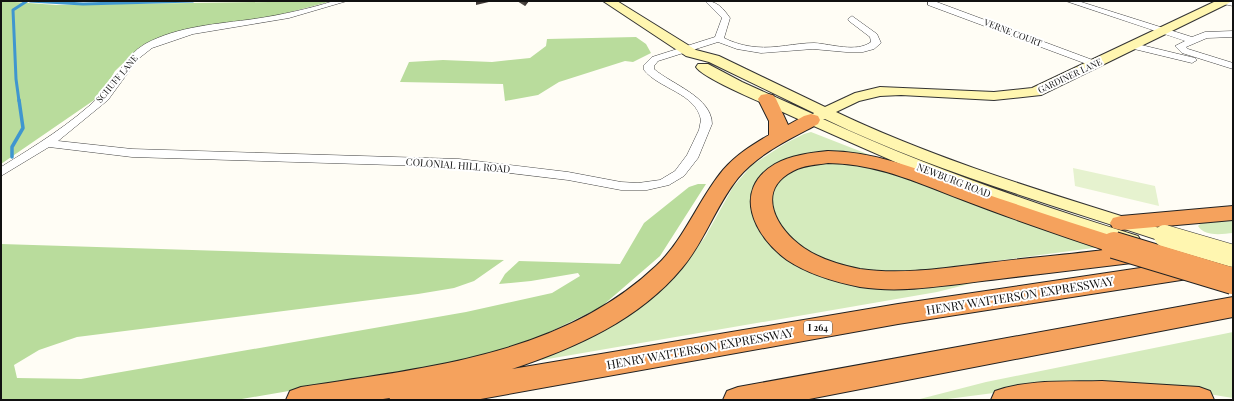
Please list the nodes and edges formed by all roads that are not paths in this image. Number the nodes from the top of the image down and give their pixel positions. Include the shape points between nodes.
1 (344, 1) edge
2 (608, 1) edge
3 (709, 1) edge
4 (1070, 1) edge
5 (1224, 1) edge
6 (931, 2) dead end
7 (1233, 4) edge
8 (852, 20) dead end
9 (1164, 31) junction
10 (1233, 34) edge
11 (719, 39) junction
12 (1192, 40) junction
13 (1133, 46) junction
14 (688, 51) junction
15 (1095, 64) junction
16 (1233, 66) edge
17 (1233, 73) edge
18 (767, 99) junction
19 (818, 116) junction
20 (778, 139) junction
21 (48, 143) junction
22 (1, 172) edge
23 (1233, 213) edge
24 (1118, 234) junction
25 (1233, 246) edge
26 (1233, 256) edge
27 (1233, 262) edge
28 (1233, 272) edge
29 (1233, 281) edge
30 (1233, 307) edge
31 (301, 400) edge
32 (404, 400) edge
33 (738, 400) edge
34 (1006, 400) edge
35 (1199, 400) edge

1 - 21 street, SCHUFF LANE via 282,17 181,34 156,43 142,50 130,62 97,104
2 - 14 main road, NEWBURG ROAD
3 - 11 street via 726,18
4 - 9 street
5 - 7 street
5 - 9 main road, GARDINER LANE
6 - 15 street, VERNE COURT
8 - 11 street via 874,36 876,42 873,46 856,50 812,46 763,51
9 - 12 street
9 - 13 main road, GARDINER LANE
10 - 12 street via 1205,35
11 - 14 street
12 - 16 street via 1180,46 1181,48
13 - 15 main road, GARDINER LANE
13 - 17 street via 1173,54
14 - 18 main road, NEWBURG ROAD via 703,67
14 - 19 main road, NEWBURG ROAD via 714,59
14 - 21 street, COLONIAL HILL ROAD via 655,59 648,67 652,73 700,107 706,116 706,127 686,167 668,180 647,186 621,186 568,176 459,163 144,154 107,152
15 - 19 main road, GARDINER LANE via 1044,89 1021,95 877,92 855,98
18 - 19 main road, NEWBURG ROAD
18 - 20 highway via 770,109 780,122
19 - 20 highway
19 - 24 main road, NEWBURG ROAD via 1000,182
19 - 28 main road, NEWBURG ROAD via 876,150 998,197
20 - 31 highway via 755,153 731,174 690,242 664,273 646,290 603,319 554,344 495,364
21 - 22 street, SCHUFF LANE
23 - 24 highway
24 - 25 highway via 958,192 893,166 851,157 812,158 786,166 769,179 760,197 765,220 780,242 791,251 826,269 850,277 876,281 1085,261 1208,245
24 - 26 main road, NEWBURG ROAD, bridge via 1165,236
24 - 29 highway, bridge
27 - 32 highway, HENRY WATTERSON EXPRESSWAY / I 264 via 898,314
30 - 33 highway
34 - 35 highway via 1098,393

